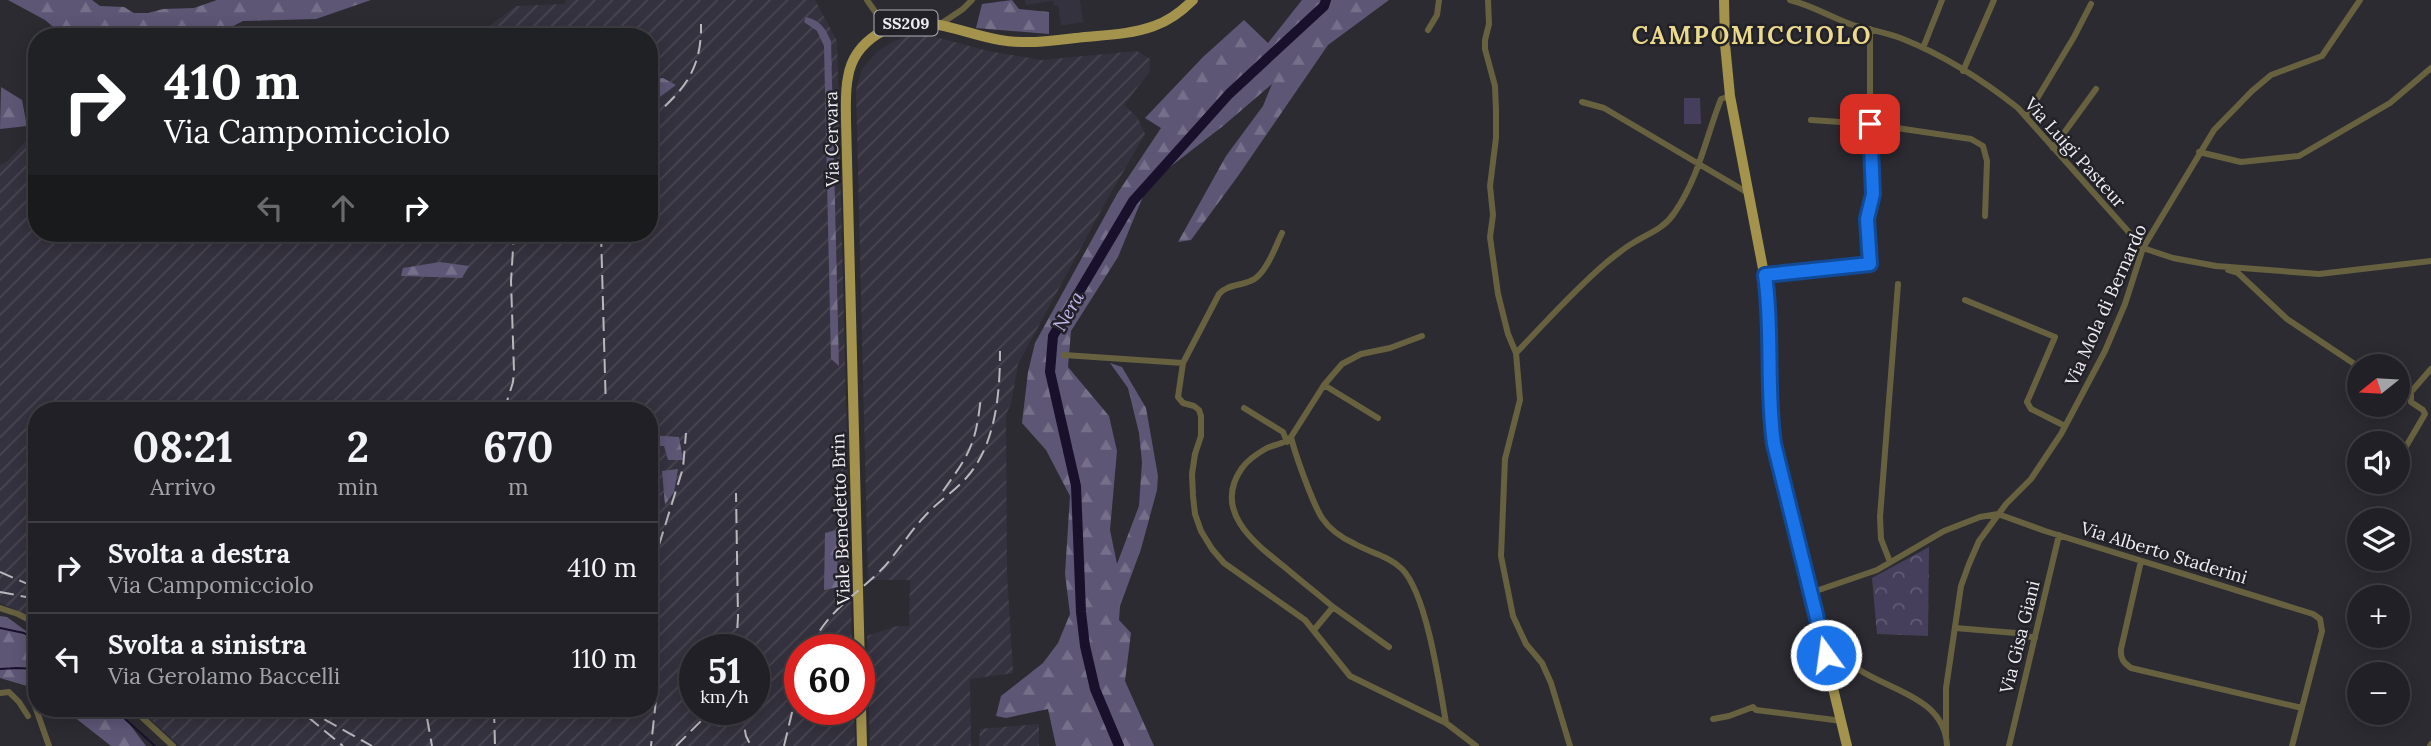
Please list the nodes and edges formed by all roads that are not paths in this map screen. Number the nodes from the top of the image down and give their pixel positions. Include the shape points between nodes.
1 (867, 0) edge
2 (972, 0) edge
3 (1193, 0) edge
4 (1439, 0) edge
5 (1488, 0) edge
6 (1724, 0) edge
7 (1790, 0) edge
8 (1942, 0) edge
9 (1994, 0) edge
10 (2360, 0) edge
11 (2091, 4) dead end
12 (939, 24) junction
13 (1870, 29) junction
14 (883, 30) junction
15 (1428, 30) dead end
16 (1923, 48) junction
17 (2431, 68) edge
18 (1963, 71) junction
19 (2096, 89) dead end
20 (1730, 96) junction
21 (1582, 102) dead end
22 (2026, 117) junction
23 (1811, 120) dead end
24 (1870, 124) junction
25 (2053, 148) junction
26 (2199, 152) junction
27 (1700, 165) junction
28 (1749, 194) junction
29 (1985, 216) dead end
30 (1282, 233) dead end
31 (2143, 248) junction
32 (2431, 261) edge
33 (2216, 266) junction
34 (1765, 275) junction
35 (1898, 284) dead end
36 (851, 292) joint
37 (1965, 300) dead end
38 (1422, 336) dead end
39 (1516, 353) junction
40 (1064, 355) dead end
41 (2347, 359) edge
42 (1184, 363) junction
43 (2431, 369) edge
44 (1324, 386) junction
45 (1244, 408) dead end
46 (1378, 418) dead end
47 (2065, 426) junction
48 (1289, 439) junction
49 (2410, 440) edge
50 (1998, 514) junction
51 (2059, 536) junction
52 (2141, 561) junction
53 (1890, 562) junction
54 (1810, 593) junction
55 (1333, 607) junction
56 (0, 608) edge
57 (28, 619) edge
58 (1955, 628) junction
59 (1314, 630) junction
60 (1822, 637) junction
61 (2035, 638) junction
62 (1389, 647) dead end
63 (0, 692) edge
64 (2302, 708) junction
65 (28, 716) dead end
66 (39, 717) edge
67 (142, 717) edge
68 (1713, 719) dead end
69 (1842, 720) junction
70 (1446, 723) junction
71 (1946, 737) junction
72 (49, 746) edge
73 (173, 746) edge
74 (862, 746) edge
75 (1476, 746) edge
76 (1570, 746) edge
77 (1847, 746) edge
78 (1947, 746) edge
79 (2009, 746) edge
80 (2292, 746) edge

1 - 14 street
2 - 12 street
3 - 12 main road, SS209 via 1166,21 1121,34 1027,42
4 - 15 street
5 - 39 street via 1485,49 1496,110 1490,237 1498,294
6 - 20 main road
7 - 13 street, Via Luigi Pasteur
8 - 16 street
9 - 18 street
10 - 26 street, Via Mola di Bernardo via 2322,56 2271,75 2225,118
11 - 22 street
12 - 14 main road, SS209 via 906,22
13 - 16 street, Via Luigi Pasteur
13 - 24 street
14 - 36 main road, Via Cervara / SS209 via 865,44 848,76
16 - 18 street, Via Luigi Pasteur
17 - 26 street via 2390,103 2299,156 2241,162
18 - 22 street, Via Luigi Pasteur via 1998,92
19 - 25 street
20 - 27 street via 1721,99
20 - 28 main road
21 - 27 street via 1604,108
22 - 25 street, Via Luigi Pasteur
23 - 24 street
24 - 29 street via 1970,139 1983,146 1987,161
24 - 34 street via 1870,264
25 - 31 street, Via Luigi Pasteur
26 - 31 street, Via Mola di Bernardo
27 - 28 street
27 - 39 street via 1665,225 1607,262
28 - 34 main road
30 - 42 street via 1260,275 1219,294
31 - 33 street
31 - 47 street, Via Mola di Bernardo via 2105,351
32 - 33 street via 2319,274
33 - 41 street via 2238,273 2287,318
34 - 54 main road via 1773,437
35 - 53 street via 1880,517 1881,539
36 - 74 main road, Viale Benedetto Brin / SS209
37 - 47 street via 2055,337 2027,402 2031,409
38 - 44 street via 1342,364
39 - 76 street via 1520,400 1506,459 1501,555 1513,616 1551,683
40 - 42 street
42 - 59 street via 1178,397 1201,416 1192,474 1200,531 1224,563 1293,609
43 - 49 street via 2411,392 2411,402 2425,414
44 - 46 street
44 - 48 street
45 - 48 street
47 - 50 street, Via Mola di Bernardo via 2031,479
48 - 55 street via 1253,457 1242,469 1232,500 1235,517 1259,547
48 - 70 street via 1321,517 1337,534 1386,556 1404,570 1432,644
50 - 51 street, Via Alberto Staderini
50 - 53 street via 1944,531
50 - 58 street, Via Mola di Bernardo via 1969,564
51 - 52 street, Via Alberto Staderini
51 - 61 street, Via Gisa Giani
52 - 64 street, Via Alberto Staderini via 2320,619 2322,631
52 - 64 street via 2121,649 2124,663
53 - 54 street
54 - 60 main road
55 - 59 street
55 - 62 street
56 - 57 street
58 - 61 street
58 - 71 street, Via Mola di Bernardo via 1946,688
59 - 70 street via 1350,676
60 - 69 main road
60 - 71 street via 1860,671 1927,705
61 - 79 street, Via Gisa Giani
63 - 65 street via 9,692
64 - 80 street
66 - 72 street
67 - 73 street
68 - 69 street via 1753,707
69 - 77 main road
70 - 75 street
71 - 78 street, Via Mola di Bernardo

